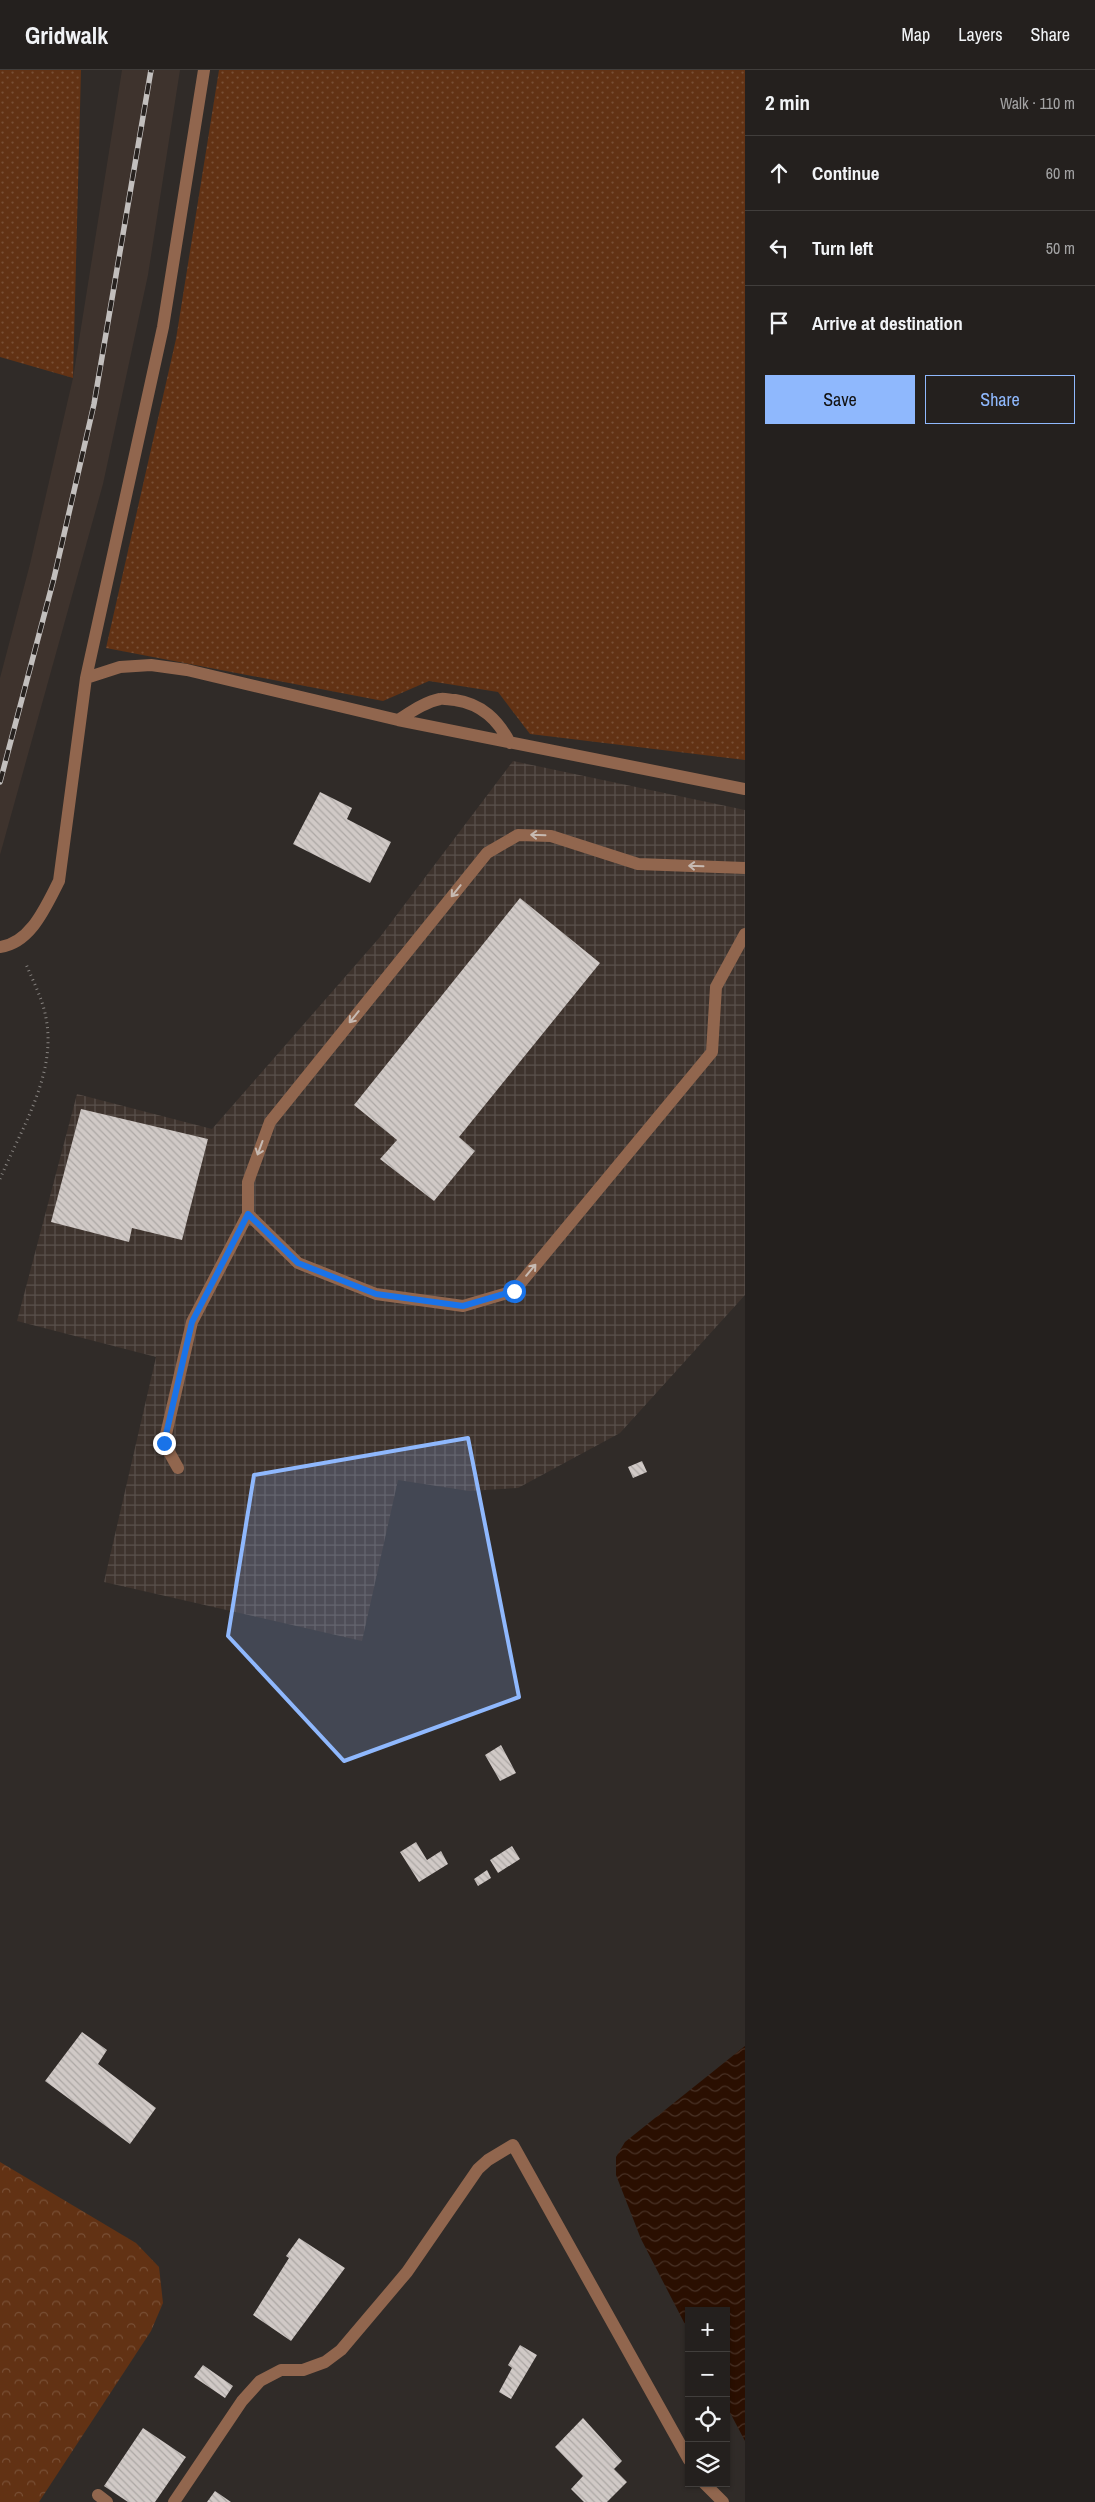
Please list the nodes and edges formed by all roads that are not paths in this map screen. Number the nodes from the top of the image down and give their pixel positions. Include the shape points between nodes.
1 (204, 70) edge
2 (86, 678) junction
3 (398, 720) junction
4 (510, 743) junction
5 (745, 789) edge
6 (745, 868) edge
7 (745, 934) edge
8 (0, 947) edge
9 (248, 1214) junction
10 (178, 1468) dead end
11 (685, 2453) edge
12 (708, 2487) edge
13 (174, 2502) edge
14 (723, 2502) edge

1 - 2 street via 163,328
2 - 3 street via 120,667 151,664
2 - 8 street via 58,881 29,931 17,942
3 - 4 street
3 - 4 street via 441,699 463,701 484,710 501,725
4 - 5 street
6 -> 9 street via 638,864 551,836 518,834 487,853 270,1122 248,1182
9 -> 7 street via 298,1263 376,1294 463,1306 514,1291 712,1052 716,987
9 - 10 street via 192,1322 164,1443
11 - 13 street via 513,2145 478,2169 407,2272 342,2350 303,2370 281,2370 260,2381 242,2401
12 - 14 street

